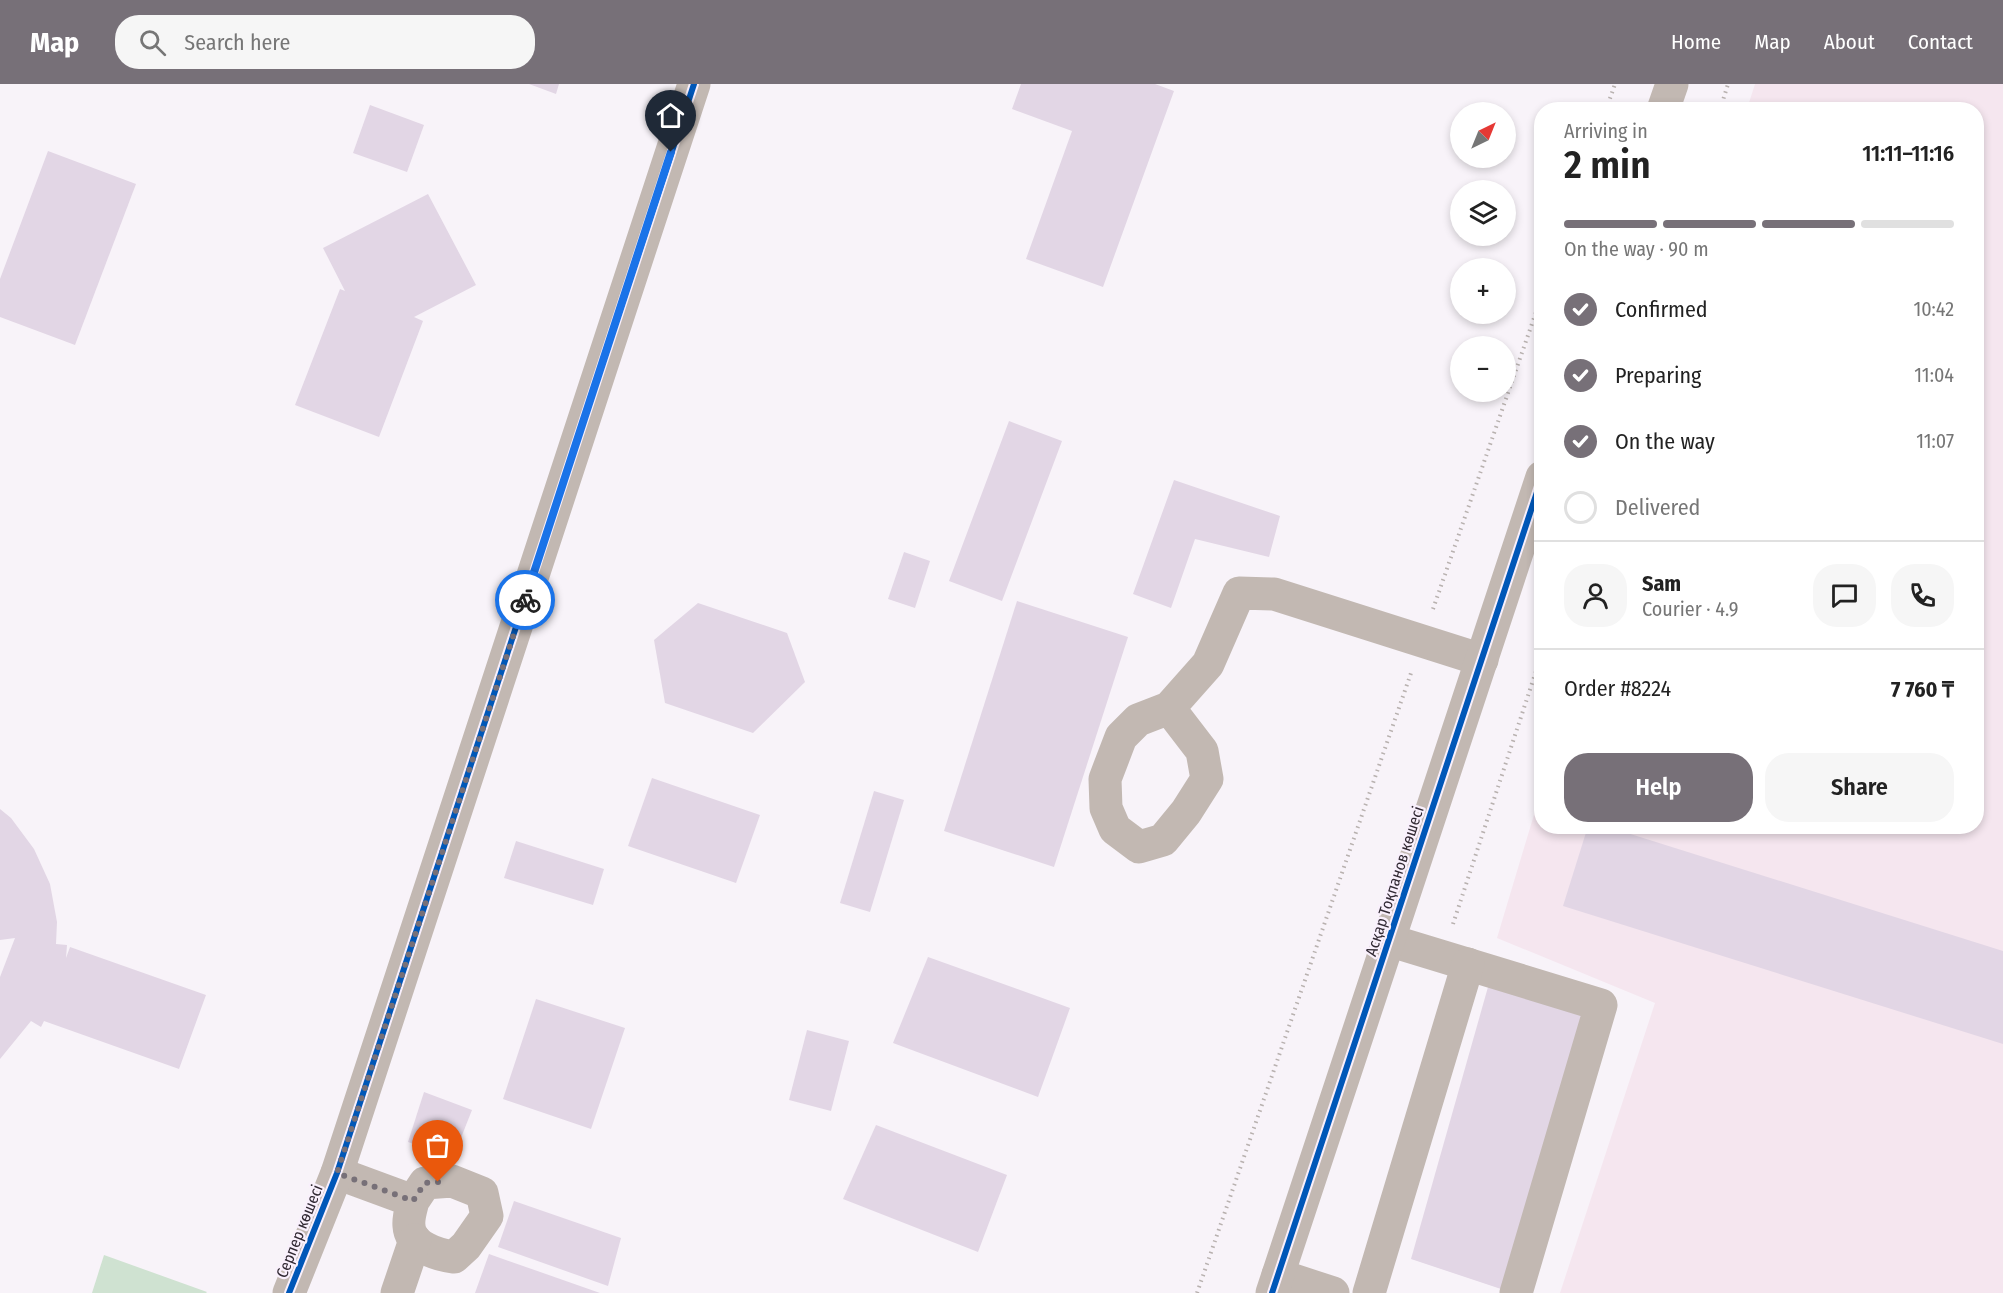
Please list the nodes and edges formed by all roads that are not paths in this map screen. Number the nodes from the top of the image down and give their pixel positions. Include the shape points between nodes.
1 (694, 84) edge
2 (1671, 84) edge
3 (1665, 102) edge
4 (1534, 501) edge
5 (1482, 660) junction
6 (1169, 708) dead end
7 (1388, 940) junction
8 (1456, 960) junction
9 (337, 1173) junction
10 (413, 1201) junction
11 (415, 1240) junction
12 (1275, 1284) edge
13 (289, 1293) edge
14 (397, 1293) edge
15 (1333, 1293) edge
16 (1369, 1293) edge
17 (1516, 1293) edge

1 - 9 street, Серпер көшесі
2 - 3 street
4 - 5 street, Асқар Тоқпанов көшесі
5 - 6 street via 1274,594 1239,593 1208,664
5 - 7 street, Асқар Тоқпанов көшесі
7 - 8 street
7 - 12 street, Асқар Тоқпанов көшесі
8 - 16 street
8 - 17 street via 1601,1005
9 - 10 street
9 - 13 street, Серпер көшесі
10 - 11 street via 409,1227
10 - 11 street via 425,1183 452,1181 482,1193 487,1216 454,1257 437,1255
11 - 14 street
12 - 15 street

